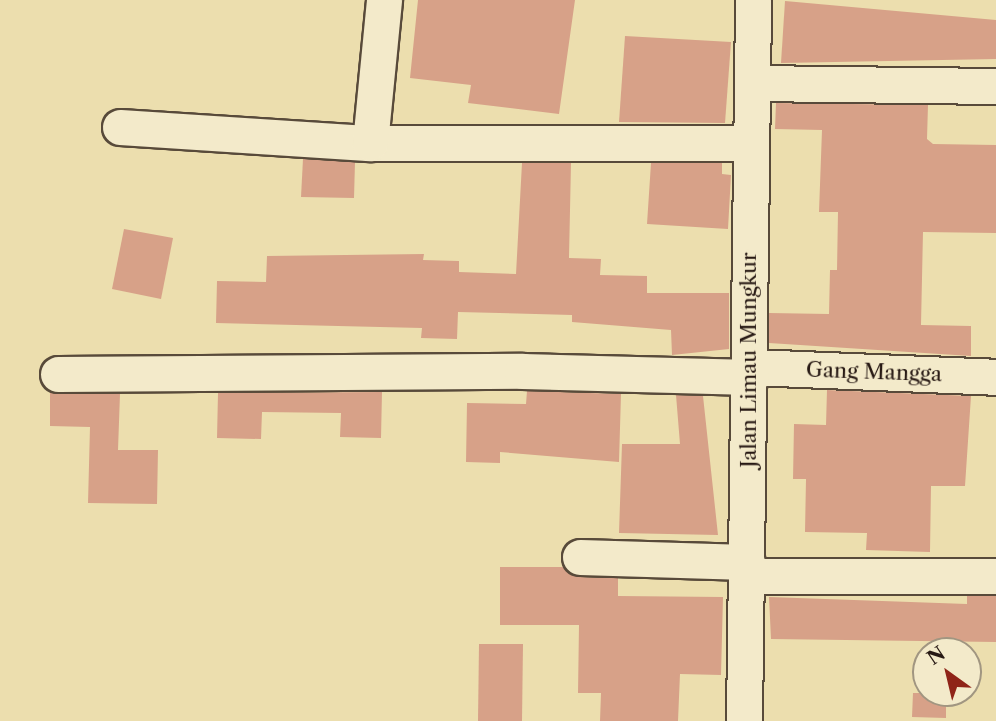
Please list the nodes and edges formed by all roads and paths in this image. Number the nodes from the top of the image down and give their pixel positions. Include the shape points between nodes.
1 (384, 0) edge
2 (753, 0) edge
3 (752, 83) junction
4 (996, 86) edge
5 (120, 127) dead end
6 (748, 142) junction
7 (370, 143) junction
8 (751, 372) junction
9 (58, 374) dead end
10 (996, 377) edge
11 (580, 557) dead end
12 (747, 569) junction
13 (996, 576) edge
14 (744, 721) edge

1 - 7 street
2 - 3 street, Jalan Limau Mungkur
3 - 4 street
3 - 6 street, Jalan Limau Mungkur
5 - 7 street
6 - 7 street
6 - 8 street, Jalan Limau Mungkur
8 - 9 street, Gang Mangga
8 - 10 street, Gang Mangga
8 - 12 street, Jalan Limau Mungkur
11 - 12 street
12 - 13 street
12 - 14 street, Jalan Limau Mungkur

